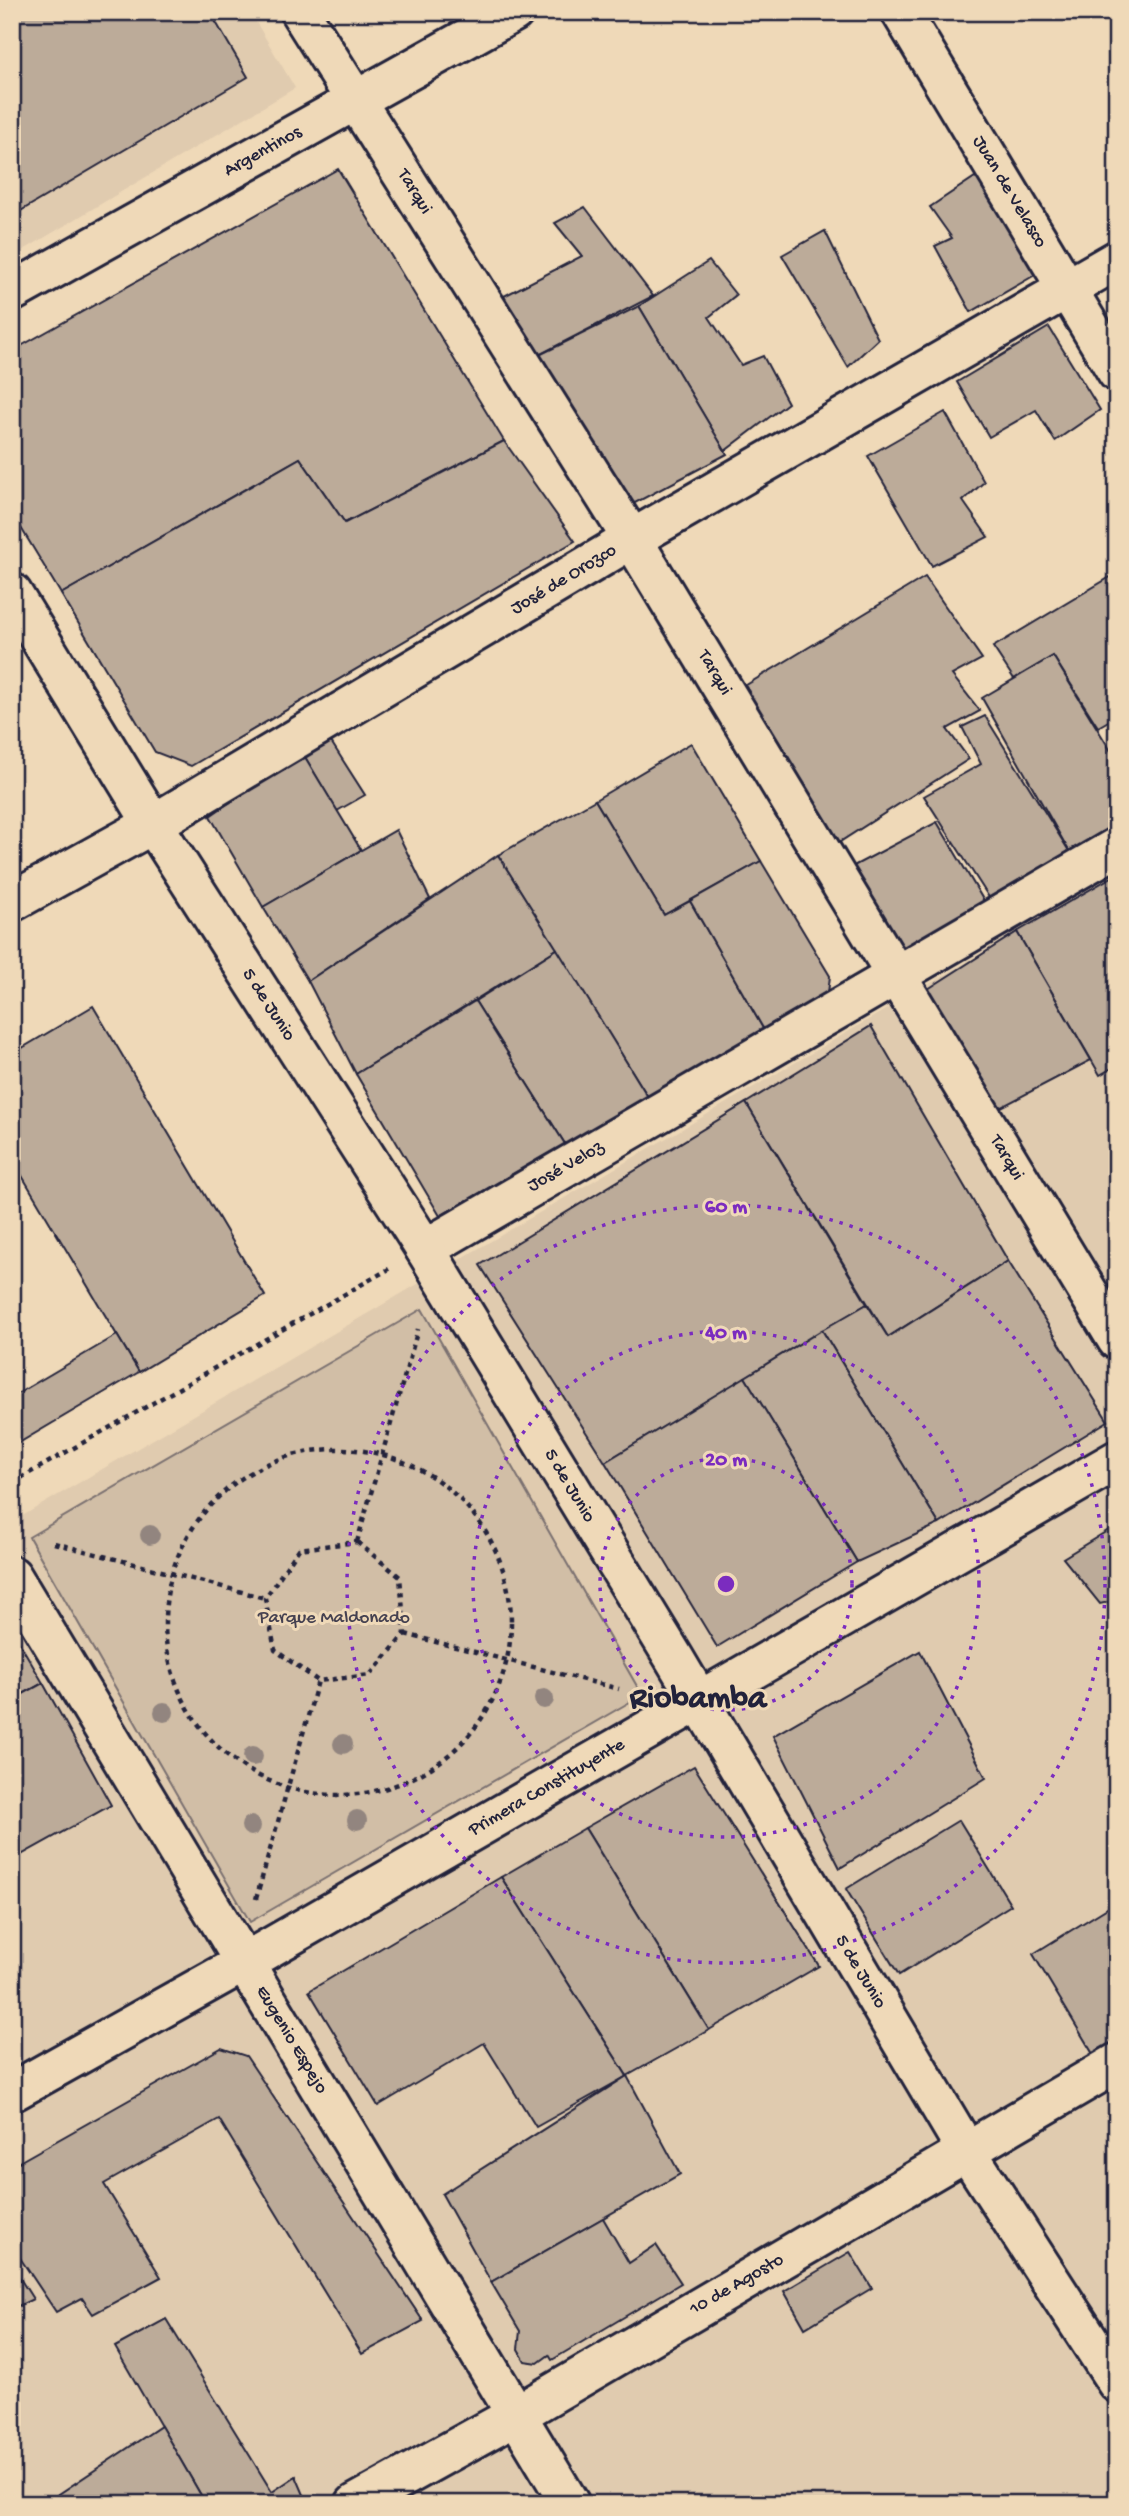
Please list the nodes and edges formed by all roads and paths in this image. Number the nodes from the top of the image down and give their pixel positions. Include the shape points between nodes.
1 (300, 12) edge
2 (514, 12) edge
3 (901, 12) edge
4 (356, 101) junction
5 (1117, 260) edge
6 (1067, 289) junction
7 (12, 292) edge
8 (1117, 372) edge
9 (632, 539) junction
10 (12, 593) edge
11 (153, 824) junction
12 (1117, 847) edge
13 (12, 902) edge
14 (898, 974) junction
15 (425, 1250) junction
16 (418, 1329) dead end
17 (1117, 1340) edge
18 (382, 1454) junction
19 (1117, 1460) edge
20 (12, 1483) edge
21 (357, 1542) junction
22 (54, 1543) dead end
23 (172, 1574) junction
24 (12, 1576) edge
25 (265, 1598) junction
26 (405, 1634) junction
27 (506, 1660) junction
28 (318, 1681) junction
29 (619, 1689) dead end
30 (700, 1701) junction
31 (287, 1789) junction
32 (253, 1909) dead end
33 (245, 1962) junction
34 (1117, 2063) edge
35 (12, 2092) edge
36 (966, 2150) junction
37 (1117, 2383) edge
38 (516, 2415) junction
39 (355, 2504) edge
40 (570, 2504) edge

1 - 4 street, Tarqui
2 - 4 street, Argentinos
3 - 6 street, Juan de Velasco
4 - 7 street, Argentinos
4 - 9 street, Tarqui
5 - 6 street, José de Orozco
6 - 8 street, Juan de Velasco
6 - 9 street, José de Orozco
9 - 11 street, José de Orozco
9 - 14 street, Tarqui
10 - 11 street, 5 de Junio
11 - 13 street, José de Orozco
11 - 15 street, 5 de Junio
12 - 14 street, José Veloz
14 - 15 street, José Veloz
14 - 17 street, Tarqui
15 - 20 path
15 - 30 street, 5 de Junio
16 - 18 path
18 - 21 path
18 - 23 path via 327,1447 261,1465 206,1507
18 - 27 path via 394,1455 453,1489 495,1543 513,1610
19 - 30 street, Primera Constituyente
21 - 25 path via 299,1549
21 - 26 path via 400,1577
22 - 23 path
23 - 25 path
23 - 31 path via 164,1634 181,1700 223,1755
24 - 33 street, Eugenio Espejo
25 - 28 path via 275,1650
26 - 27 path
26 - 28 path via 370,1675
27 - 29 path
27 - 31 path via 504,1678 470,1737 416,1779 350,1797
28 - 31 path
30 - 33 street, Primera Constituyente
30 - 36 street, 5 de Junio
31 - 32 path
33 - 35 street, Primera Constituyente
33 - 38 street, Eugenio Espejo
34 - 36 street, 10 de Agosto
36 - 37 street, 5 de Junio
36 - 38 street, 10 de Agosto
38 - 39 street, 10 de Agosto
38 - 40 street, Eugenio Espejo

